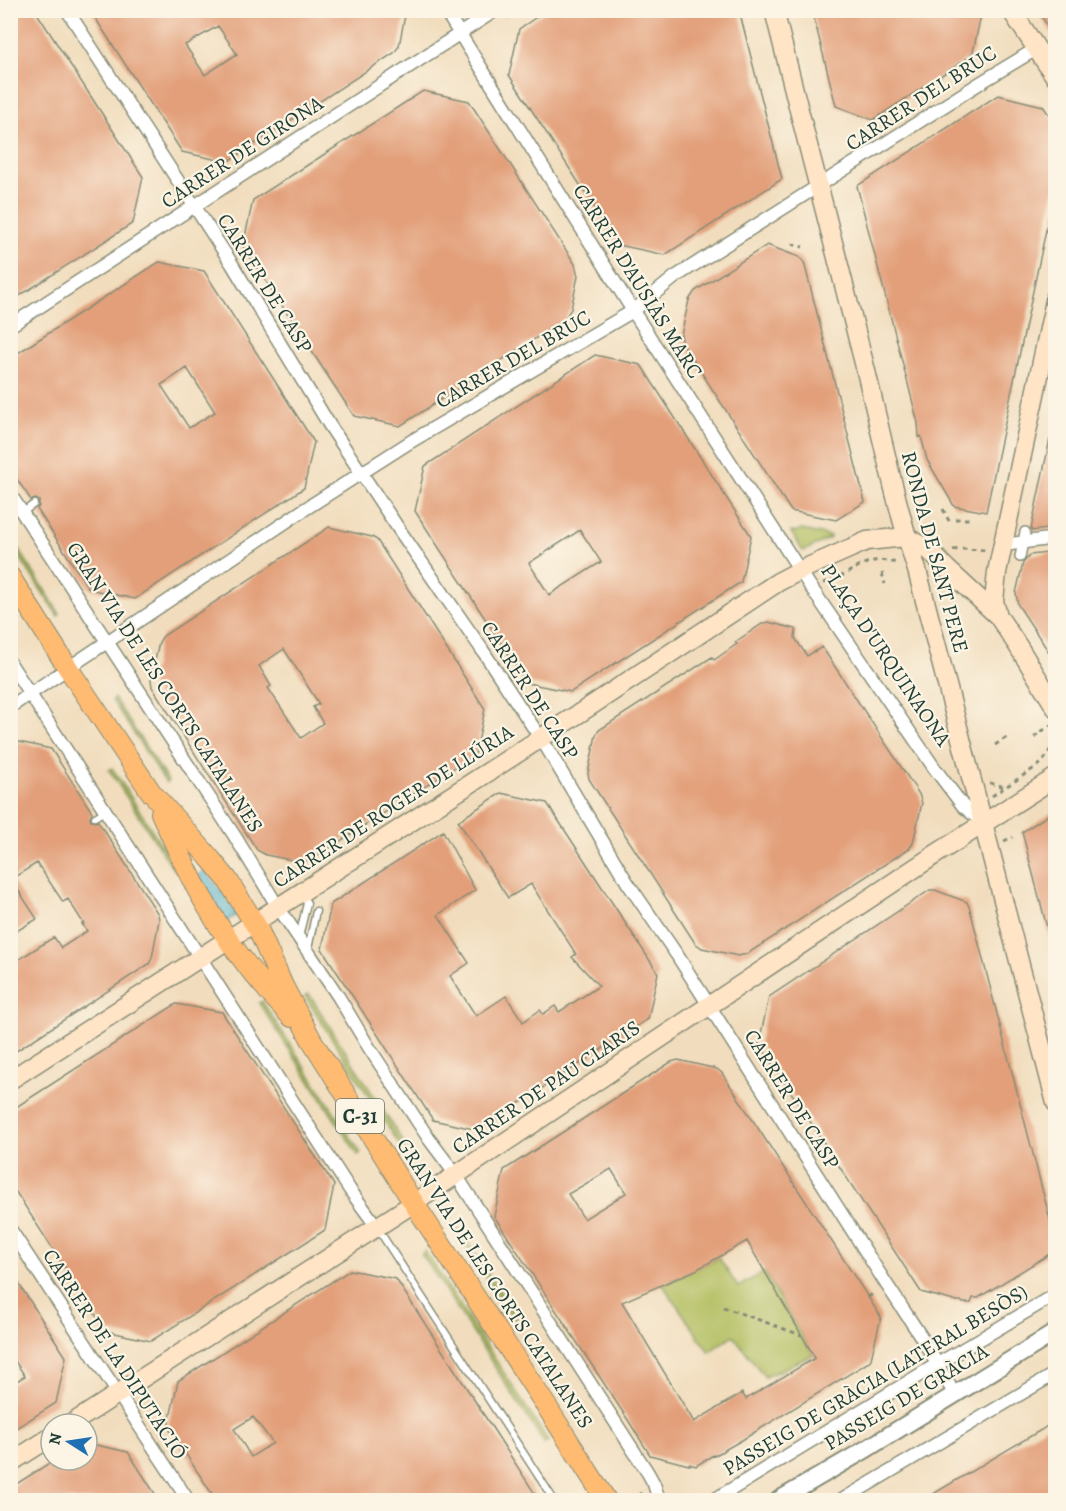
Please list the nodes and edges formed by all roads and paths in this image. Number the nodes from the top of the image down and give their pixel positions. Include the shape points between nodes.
1 (67, 10) edge
2 (445, 10) edge
3 (496, 10) edge
4 (774, 10) edge
5 (1011, 10) edge
6 (460, 34) junction
7 (1036, 49) junction
8 (1056, 78) edge
9 (818, 186) junction
10 (195, 206) junction
11 (792, 244) dead end
12 (803, 247) dead end
13 (1056, 296) edge
14 (633, 311) junction
15 (10, 326) edge
16 (361, 473) junction
17 (10, 494) edge
18 (34, 504) dead end
19 (943, 510) dead end
20 (22, 513) junction
21 (955, 519) dead end
22 (970, 519) dead end
23 (951, 525) dead end
24 (906, 537) junction
25 (1024, 538) junction
26 (1056, 538) edge
27 (927, 548) junction
28 (1002, 549) junction
29 (1020, 557) dead end
30 (801, 570) junction
31 (917, 570) junction
32 (882, 573) dead end
33 (10, 577) edge
34 (830, 582) dead end
35 (885, 584) dead end
36 (998, 616) junction
37 (107, 642) junction
38 (10, 663) edge
39 (68, 668) junction
40 (30, 695) junction
41 (10, 707) edge
42 (1056, 708) edge
43 (1048, 727) dead end
44 (1053, 733) dead end
45 (1007, 737) dead end
46 (1034, 737) dead end
47 (540, 739) junction
48 (995, 745) dead end
49 (1056, 777) edge
50 (990, 783) dead end
51 (151, 792) junction
52 (983, 822) junction
53 (1013, 837) dead end
54 (1004, 841) dead end
55 (300, 893) junction
56 (278, 907) junction
57 (316, 911) dead end
58 (254, 923) junction
59 (299, 937) junction
60 (228, 939) junction
61 (308, 950) junction
62 (201, 958) junction
63 (709, 1006) junction
64 (305, 1030) junction
65 (10, 1080) edge
66 (1056, 1103) edge
67 (456, 1175) junction
68 (414, 1203) junction
69 (377, 1227) junction
70 (10, 1229) edge
71 (873, 1294) dead end
72 (1056, 1294) edge
73 (868, 1297) dead end
74 (723, 1307) dead end
75 (1056, 1332) edge
76 (801, 1335) dead end
77 (936, 1365) junction
78 (1056, 1372) edge
79 (118, 1394) junction
80 (954, 1395) junction
81 (89, 1412) edge
82 (39, 1444) edge
83 (10, 1462) edge
84 (648, 1489) dead end
85 (188, 1500) edge
86 (554, 1500) edge
87 (606, 1500) edge
88 (630, 1500) edge
89 (659, 1500) edge
90 (714, 1500) edge
91 (779, 1500) edge
92 (842, 1500) edge

1 - 10 street, CARRER DE CASP
2 - 6 street, CARRER D'AUSIÀS MARC
3 - 6 street, CARRER DE GIRONA
4 - 9 main road, RONDA DE SANT PERE
5 - 7 main road
6 - 10 street, CARRER DE GIRONA
6 - 14 street, CARRER D'AUSIÀS MARC
7 - 8 main road
7 - 9 street, CARRER DEL BRUC
9 - 14 street, CARRER DEL BRUC via 675,277
9 - 24 main road, RONDA DE SANT PERE
10 - 15 street, CARRER DE GIRONA
10 - 16 street, CARRER DE CASP
11 - 12 path
13 - 28 main road
14 - 16 street, CARRER DEL BRUC
14 - 30 street, CARRER D'AUSIÀS MARC
16 - 37 street, CARRER DEL BRUC
16 - 47 street, CARRER DE CASP
17 - 20 street, GRAN VIA DE LES CORTS CATALANES
18 - 20 lane
19 - 23 path
20 - 37 street, GRAN VIA DE LES CORTS CATALANES
21 - 22 path
24 - 27 main road
24 - 30 main road, PLAÇA D'URQUINAONA via 867,541
24 - 31 main road, RONDA DE SANT PERE
25 - 26 street
25 - 28 street
25 - 29 street
27 - 28 path
27 - 36 main road
28 - 36 main road via 994,592
30 - 47 main road, CARRER DE ROGER DE LLÚRIA
30 - 52 street, PLAÇA D'URQUINAONA via 935,769 963,806
31 - 34 path via 876,560
31 - 52 main road, RONDA DE SANT PERE
32 - 35 path
33 - 39 main road, GRAN VIA DE LES CORTS CATALANES / C-31
36 - 42 main road
37 - 39 street, CARRER DEL BRUC
37 - 56 street, GRAN VIA DE LES CORTS CATALANES
38 - 40 street
39 - 40 street, CARRER DEL BRUC
39 - 51 main road, GRAN VIA DE LES CORTS CATALANES / C-31
40 - 41 street, CARRER DEL BRUC
40 - 62 street via 100,813
43 - 46 path
44 - 50 path via 1052,747 1042,763 1005,787
45 - 48 path
47 - 55 main road, CARRER DE ROGER DE LLÚRIA
47 - 63 street, CARRER DE CASP
49 - 52 main road
51 - 58 main road, GRAN VIA DE LES CORTS CATALANES / C-31 via 227,879
51 - 60 main road, GRAN VIA DE LES CORTS CATALANES / C-31 via 201,897
52 - 63 main road, CARRER DE PAU CLARIS
52 - 66 main road, RONDA DE SANT PERE
53 - 54 path
55 - 56 main road, CARRER DE ROGER DE LLÚRIA
55 - 59 lane via 307,903
56 - 58 main road, CARRER DE ROGER DE LLÚRIA
56 - 59 street, GRAN VIA DE LES CORTS CATALANES
57 - 61 lane
58 - 60 main road, CARRER DE ROGER DE LLÚRIA
58 - 64 main road, GRAN VIA DE LES CORTS CATALANES / C-31
59 - 61 street, GRAN VIA DE LES CORTS CATALANES
60 - 62 main road, CARRER DE ROGER DE LLÚRIA
60 - 64 main road, GRAN VIA DE LES CORTS CATALANES / C-31 via 267,990
61 - 67 street, GRAN VIA DE LES CORTS CATALANES
62 - 65 main road, CARRER DE ROGER DE LLÚRIA
62 - 69 street
63 - 67 main road, CARRER DE PAU CLARIS
63 - 77 street, CARRER DE CASP
64 - 68 main road, GRAN VIA DE LES CORTS CATALANES / C-31
67 - 68 main road, CARRER DE PAU CLARIS
67 - 89 street, GRAN VIA DE LES CORTS CATALANES via 648,1473
68 - 69 main road, CARRER DE PAU CLARIS
68 - 87 main road, GRAN VIA DE LES CORTS CATALANES / C-31
69 - 79 main road, CARRER DE PAU CLARIS
69 - 86 lane
70 - 79 street, CARRER DE LA DIPUTACIÓ
71 - 73 path
72 - 77 street, PASSEIG DE GRÀCIA (LATERAL BESÒS)
74 - 76 path
75 - 80 street, PASSEIG DE GRÀCIA
77 - 80 street, CARRER DE CASP
77 - 90 street, PASSEIG DE GRÀCIA (LATERAL BESÒS)
78 - 92 street
79 - 81 main road, CARRER DE PAU CLARIS
79 - 85 street, CARRER DE LA DIPUTACIÓ
80 - 91 street, PASSEIG DE GRÀCIA
82 - 83 main road
84 - 88 path

